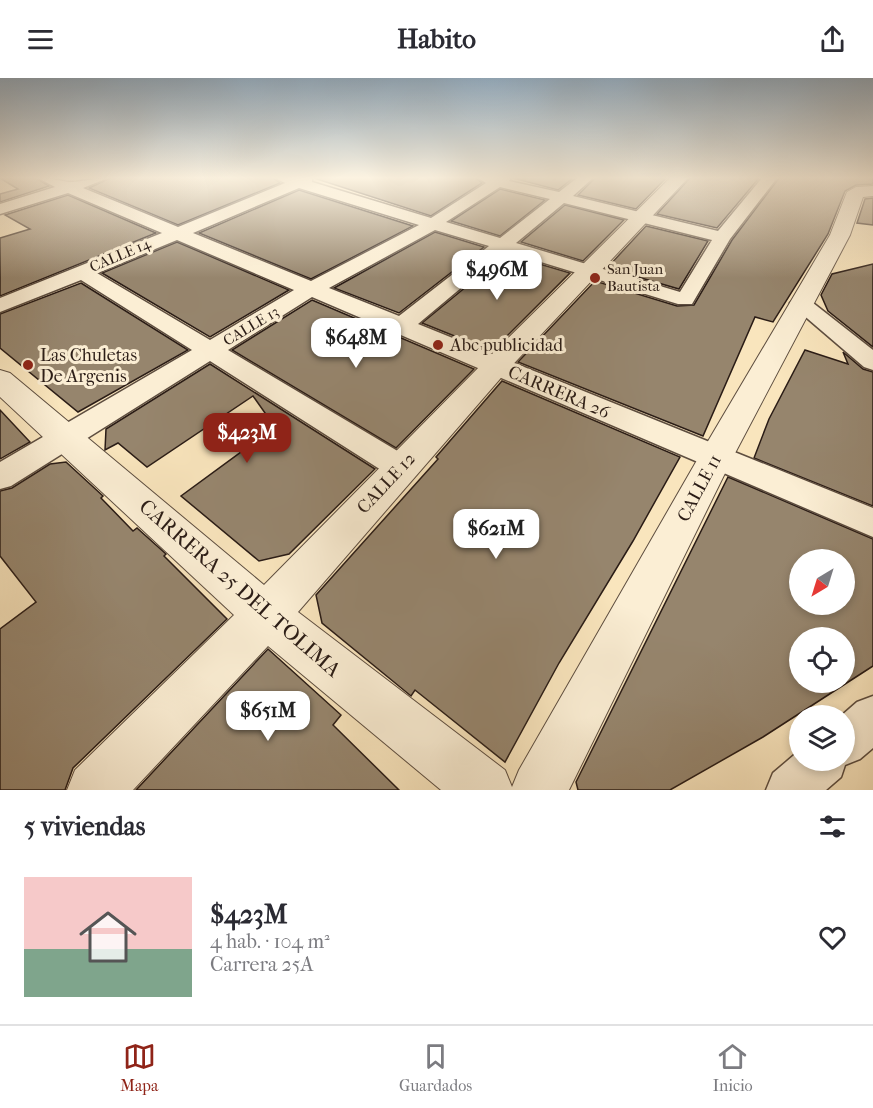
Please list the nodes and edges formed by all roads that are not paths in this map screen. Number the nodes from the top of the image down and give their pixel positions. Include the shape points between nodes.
1 (124, 211) edge
2 (223, 211) edge
3 (390, 211) edge
4 (451, 211) edge
5 (546, 211) edge
6 (617, 211) edge
7 (650, 211) edge
8 (743, 211) edge
9 (849, 211) edge
10 (644, 218) junction
11 (431, 225) junction
12 (174, 232) junction
13 (722, 237) junction
14 (500, 246) junction
15 (82, 272) junction
16 (589, 272) junction
17 (311, 289) junction
18 (801, 303) junction
19 (0, 306) edge
20 (401, 326) junction
21 (212, 350) junction
22 (873, 362) edge
23 (496, 366) junction
24 (0, 380) edge
25 (66, 438) junction
26 (716, 457) junction
27 (400, 467) junction
28 (0, 477) edge
29 (873, 523) edge
30 (266, 615) junction
31 (873, 718) edge
32 (855, 734) edge
33 (812, 771) edge
34 (95, 790) edge
35 (485, 790) edge
36 (539, 790) edge
37 (790, 790) edge

1 - 12 street, CARRERA 26
2 - 12 street, CALLE 14
3 - 11 street
4 - 11 street, CALLE 13
5 - 14 street
6 - 10 street
7 - 10 street, CALLE 12
8 - 13 street
9 - 18 street, CALLE 11 via 840,235
10 - 13 street
10 - 16 street, CALLE 12
11 - 14 street
11 - 17 street, CALLE 13
12 - 15 street, CALLE 14
12 - 17 street, CARRERA 26
13 - 16 street via 685,300
14 - 16 street
14 - 20 street
15 - 19 street, CALLE 14
15 - 21 street
16 - 23 street, CALLE 12
17 - 20 street, CARRERA 26
17 - 21 street, CALLE 13
18 - 22 street
18 - 26 street, CALLE 11
20 - 23 street, CARRERA 26
21 - 25 street, CALLE 13
21 - 27 street
23 - 26 street, CARRERA 26
23 - 27 street, CALLE 12
24 - 25 street, CARRERA 25 DEL TOLIMA
25 - 28 street, CALLE 13
25 - 30 street, CARRERA 25 DEL TOLIMA
26 - 29 street, CARRERA 26
26 - 36 street, CALLE 11
27 - 30 street, CALLE 12
30 - 34 street, CALLE 12
30 - 35 street, CARRERA 25 DEL TOLIMA
31 - 32 street
33 - 37 street

